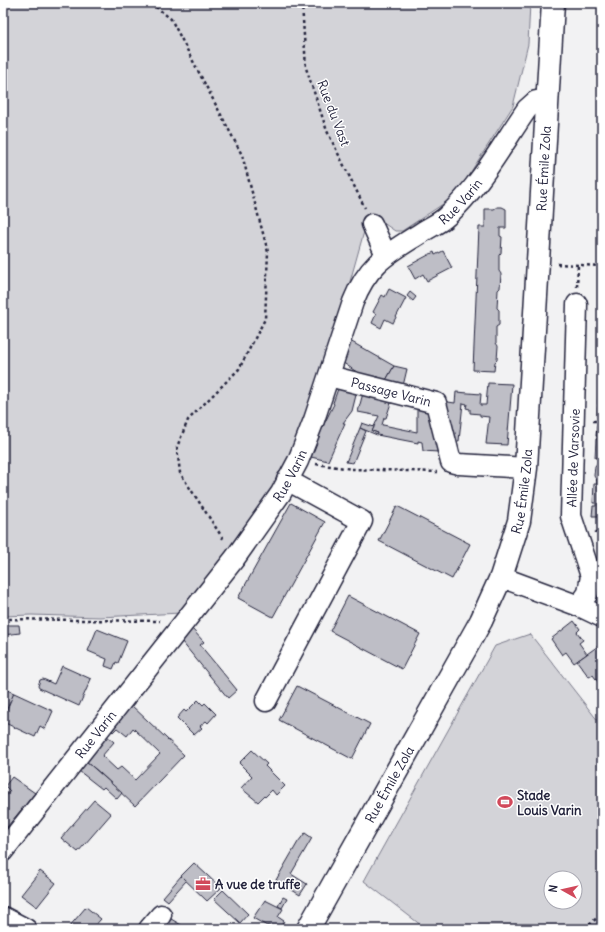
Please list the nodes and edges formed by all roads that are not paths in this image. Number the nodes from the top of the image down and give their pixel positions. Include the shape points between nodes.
1 (553, 3) edge
2 (547, 101) junction
3 (372, 224) road end
4 (386, 255) junction
5 (577, 304) dead end
6 (329, 376) junction
7 (526, 468) junction
8 (288, 480) junction
9 (501, 577) junction
10 (579, 606) junction
11 (602, 617) edge
12 (266, 701) dead end
13 (3, 851) edge
14 (3, 917) edge
15 (26, 929) edge
16 (308, 929) edge

1 - 2 main road, Rue Émile Zola
2 - 4 street, Rue Varin via 536,101 527,109 467,196 446,217
2 - 7 main road, Rue Émile Zola
3 - 4 street
4 - 6 street, Rue Varin via 374,265 358,290
5 - 10 street, Allée de Varsovie via 571,516 590,576 588,593
6 - 7 street, Passage Varin via 436,403 451,462
6 - 8 street, Rue Varin via 298,461
7 - 9 main road, Rue Émile Zola via 518,521
8 - 12 street via 362,521
8 - 13 street, Rue Varin via 235,558
9 - 10 street
9 - 16 main road, Rue Émile Zola via 481,621
10 - 11 street
14 - 15 street

